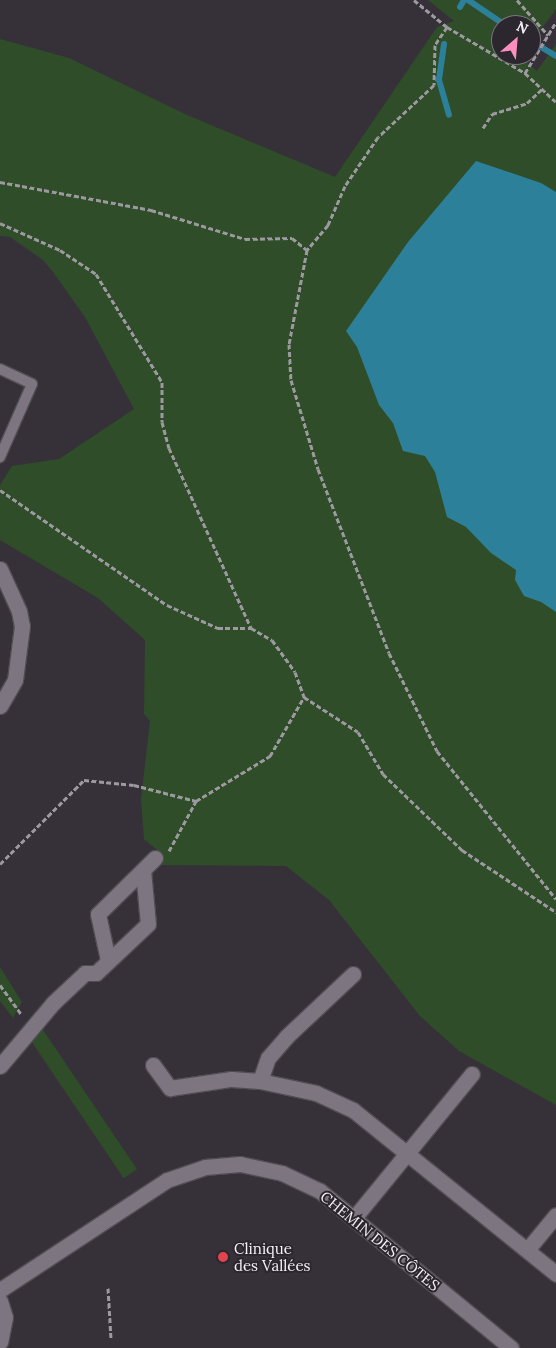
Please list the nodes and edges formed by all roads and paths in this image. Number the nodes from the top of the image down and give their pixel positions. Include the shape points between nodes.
1 (414, 0) edge
2 (517, 0) edge
3 (556, 22) edge
4 (447, 27) junction
5 (554, 30) edge
6 (548, 35) junction
7 (525, 73) junction
8 (543, 88) junction
9 (556, 102) edge
10 (483, 128) dead end
11 (0, 182) edge
12 (0, 223) edge
13 (307, 250) junction
14 (0, 369) edge
15 (0, 457) edge
16 (0, 490) edge
17 (0, 569) edge
18 (250, 628) junction
19 (304, 697) junction
20 (0, 706) edge
21 (196, 801) junction
22 (155, 858) joint
23 (0, 864) edge
24 (143, 870) junction
25 (556, 899) edge
26 (556, 912) edge
27 (108, 960) junction
28 (353, 974) dead end
29 (0, 985) edge
30 (31, 1028) junction
31 (153, 1065) dead end
32 (0, 1066) edge
33 (472, 1074) dead end
34 (260, 1081) junction
35 (407, 1151) junction
36 (556, 1215) edge
37 (354, 1218) junction
38 (527, 1250) junction
39 (556, 1274) edge
40 (108, 1288) dead end
41 (0, 1290) edge
42 (0, 1301) edge
43 (111, 1338) dead end
44 (0, 1342) edge
45 (511, 1348) edge

1 - 4 path
2 - 6 path
3 - 5 path
4 - 7 path
4 - 13 path via 435,45 434,85 378,138 345,186 328,225
5 - 6 path
6 - 7 path
7 - 8 path
8 - 9 path
8 - 10 path via 527,103 492,114
11 - 13 path via 151,210 245,239 292,238
12 - 18 path via 60,250 96,274 162,382 162,422 169,448
13 - 25 path via 289,344 291,380 324,485 389,653 437,751
14 - 15 lane via 32,384
16 - 18 path via 167,605 218,628
17 - 20 street via 19,611 22,626 14,683
18 - 19 path via 272,640 295,672
19 - 21 path via 270,756
19 - 26 path via 358,732 383,774 462,850
21 - 22 path via 169,851
21 - 23 path via 134,785 84,780
22 - 24 street
24 - 27 street via 148,924
24 - 27 street via 98,914
27 - 30 street via 96,973 85,973
28 - 34 street via 286,1037 268,1058
29 - 30 path
30 - 32 street
31 - 34 street via 170,1088 231,1080
33 - 35 street
34 - 35 street via 296,1086 335,1101 373,1123
35 - 37 street
35 - 38 street
36 - 38 street
37 - 41 street, CHEMIN DES CÔTES via 320,1191 282,1173 240,1164 205,1167 167,1180
37 - 45 street, CHEMIN DES CÔTES
38 - 39 street
40 - 43 path
42 - 44 street via 5,1324

